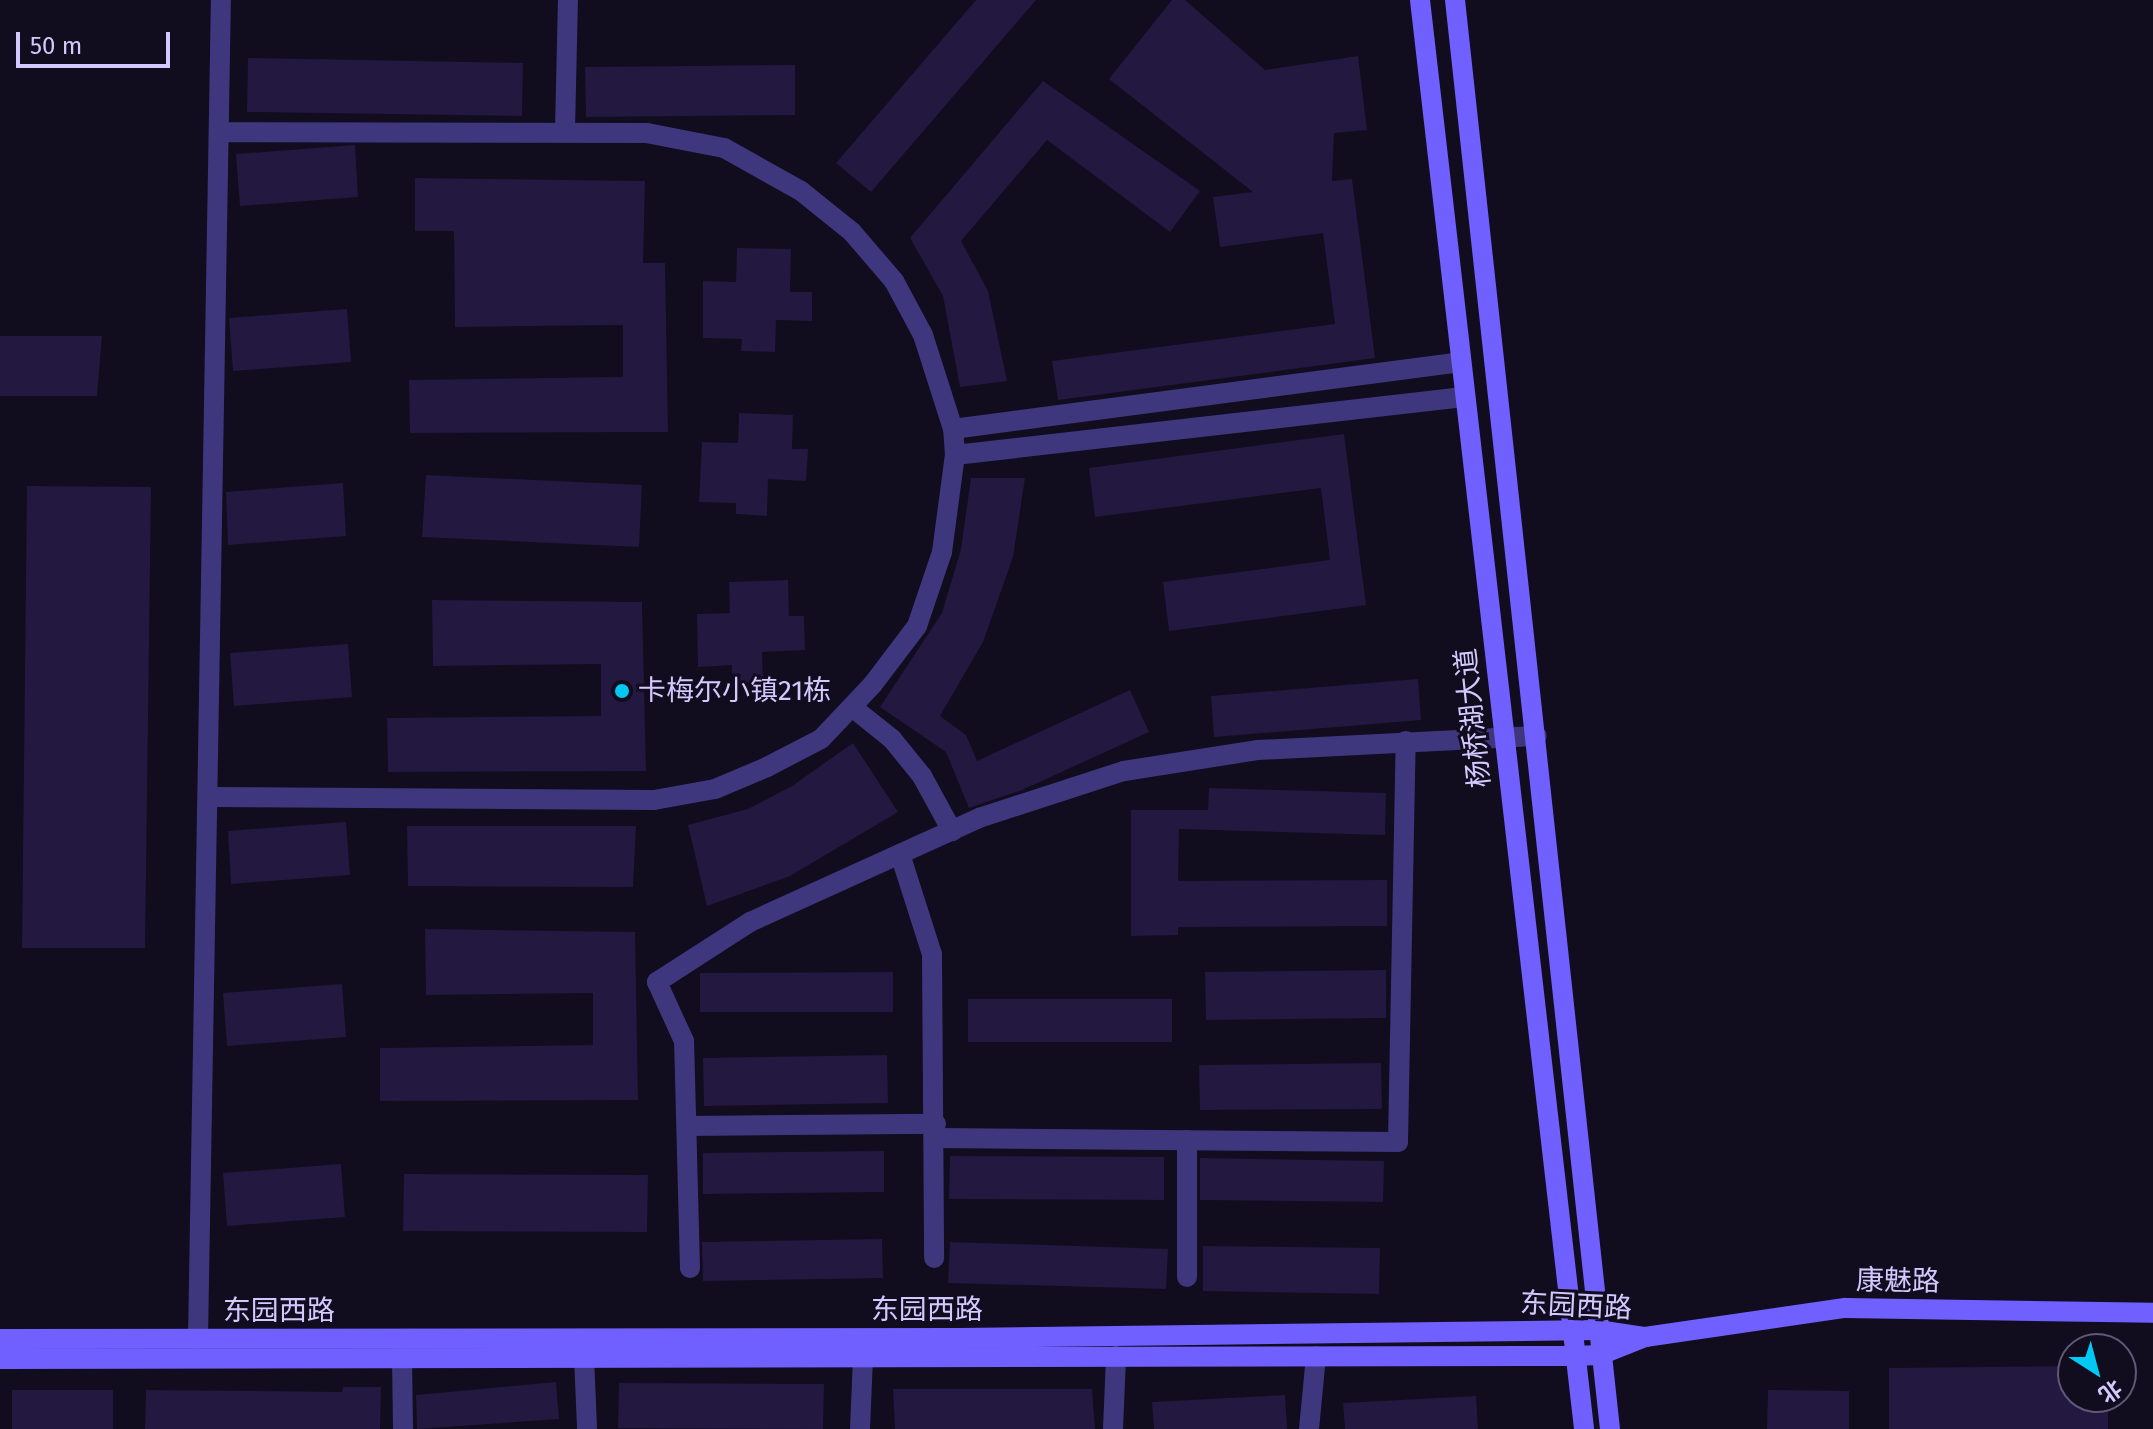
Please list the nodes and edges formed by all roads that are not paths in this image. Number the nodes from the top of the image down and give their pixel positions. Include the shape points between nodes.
1 (221, 0) edge
2 (568, 0) edge
3 (1420, 0) edge
4 (1455, 0) edge
5 (565, 130) junction
6 (219, 132) junction
7 (1461, 362) junction
8 (1464, 397) junction
9 (953, 429) junction
10 (955, 455) junction
11 (852, 707) junction
12 (1503, 734) junction
13 (1537, 736) junction
14 (1406, 741) junction
15 (209, 797) junction
16 (952, 831) junction
17 (900, 854) junction
18 (687, 1126) junction
19 (936, 1131) junction
20 (1187, 1140) junction
21 (934, 1258) dead end
22 (690, 1268) dead end
23 (1187, 1277) dead end
24 (2153, 1313) edge
25 (1571, 1330) junction
26 (1598, 1330) junction
27 (1645, 1337) junction
28 (0, 1339) edge
29 (198, 1339) junction
30 (1600, 1355) junction
31 (584, 1356) junction
32 (863, 1356) junction
33 (1116, 1356) junction
34 (1316, 1356) junction
35 (1574, 1356) junction
36 (402, 1357) junction
37 (0, 1359) edge
38 (403, 1429) edge
39 (587, 1429) edge
40 (860, 1429) edge
41 (1113, 1429) edge
42 (1309, 1429) edge
43 (1584, 1429) edge
44 (1610, 1429) edge

1 - 6 street
2 - 5 street
3 - 7 main road, 杨桥湖大道
4 - 13 main road
5 - 6 street
5 - 9 street via 647,133 724,148 801,191 852,232 894,281 923,335
6 - 15 street
7 - 8 main road, 杨桥湖大道
7 - 9 street
8 - 10 street
8 - 12 main road, 杨桥湖大道
9 - 10 street
10 - 11 street via 942,552 917,626
11 - 15 street via 821,739 767,767 715,789 654,800
11 - 16 street via 900,748 938,800
12 - 13 street
12 - 14 street
12 - 25 main road, 杨桥湖大道
13 - 26 main road
14 - 16 street via 1258,750 1124,771
14 - 20 street via 1398,1142
15 - 29 street
16 - 17 street
17 - 18 street via 750,922 657,982 684,1041
17 - 19 street via 932,954
18 - 19 street
18 - 22 street
19 - 20 street
19 - 21 street
20 - 23 street
24 - 27 main road, 康魅路 via 1845,1308
25 - 26 main road, 东园西路
25 - 29 main road, 东园西路 via 961,1338
25 - 35 main road, 杨桥湖大道
26 - 27 main road, 东园西路
26 - 30 main road
27 - 30 main road, 东园西路
28 - 29 main road, 东园西路
30 - 35 main road, 东园西路
30 - 44 main road
31 - 32 main road, 东园西路
31 - 36 main road, 东园西路
31 - 39 street
32 - 33 main road, 东园西路
32 - 40 street
33 - 34 main road, 东园西路
33 - 41 street
34 - 35 main road, 东园西路
34 - 42 street
35 - 43 main road, 杨桥湖大道
36 - 37 main road, 东园西路
36 - 38 street

